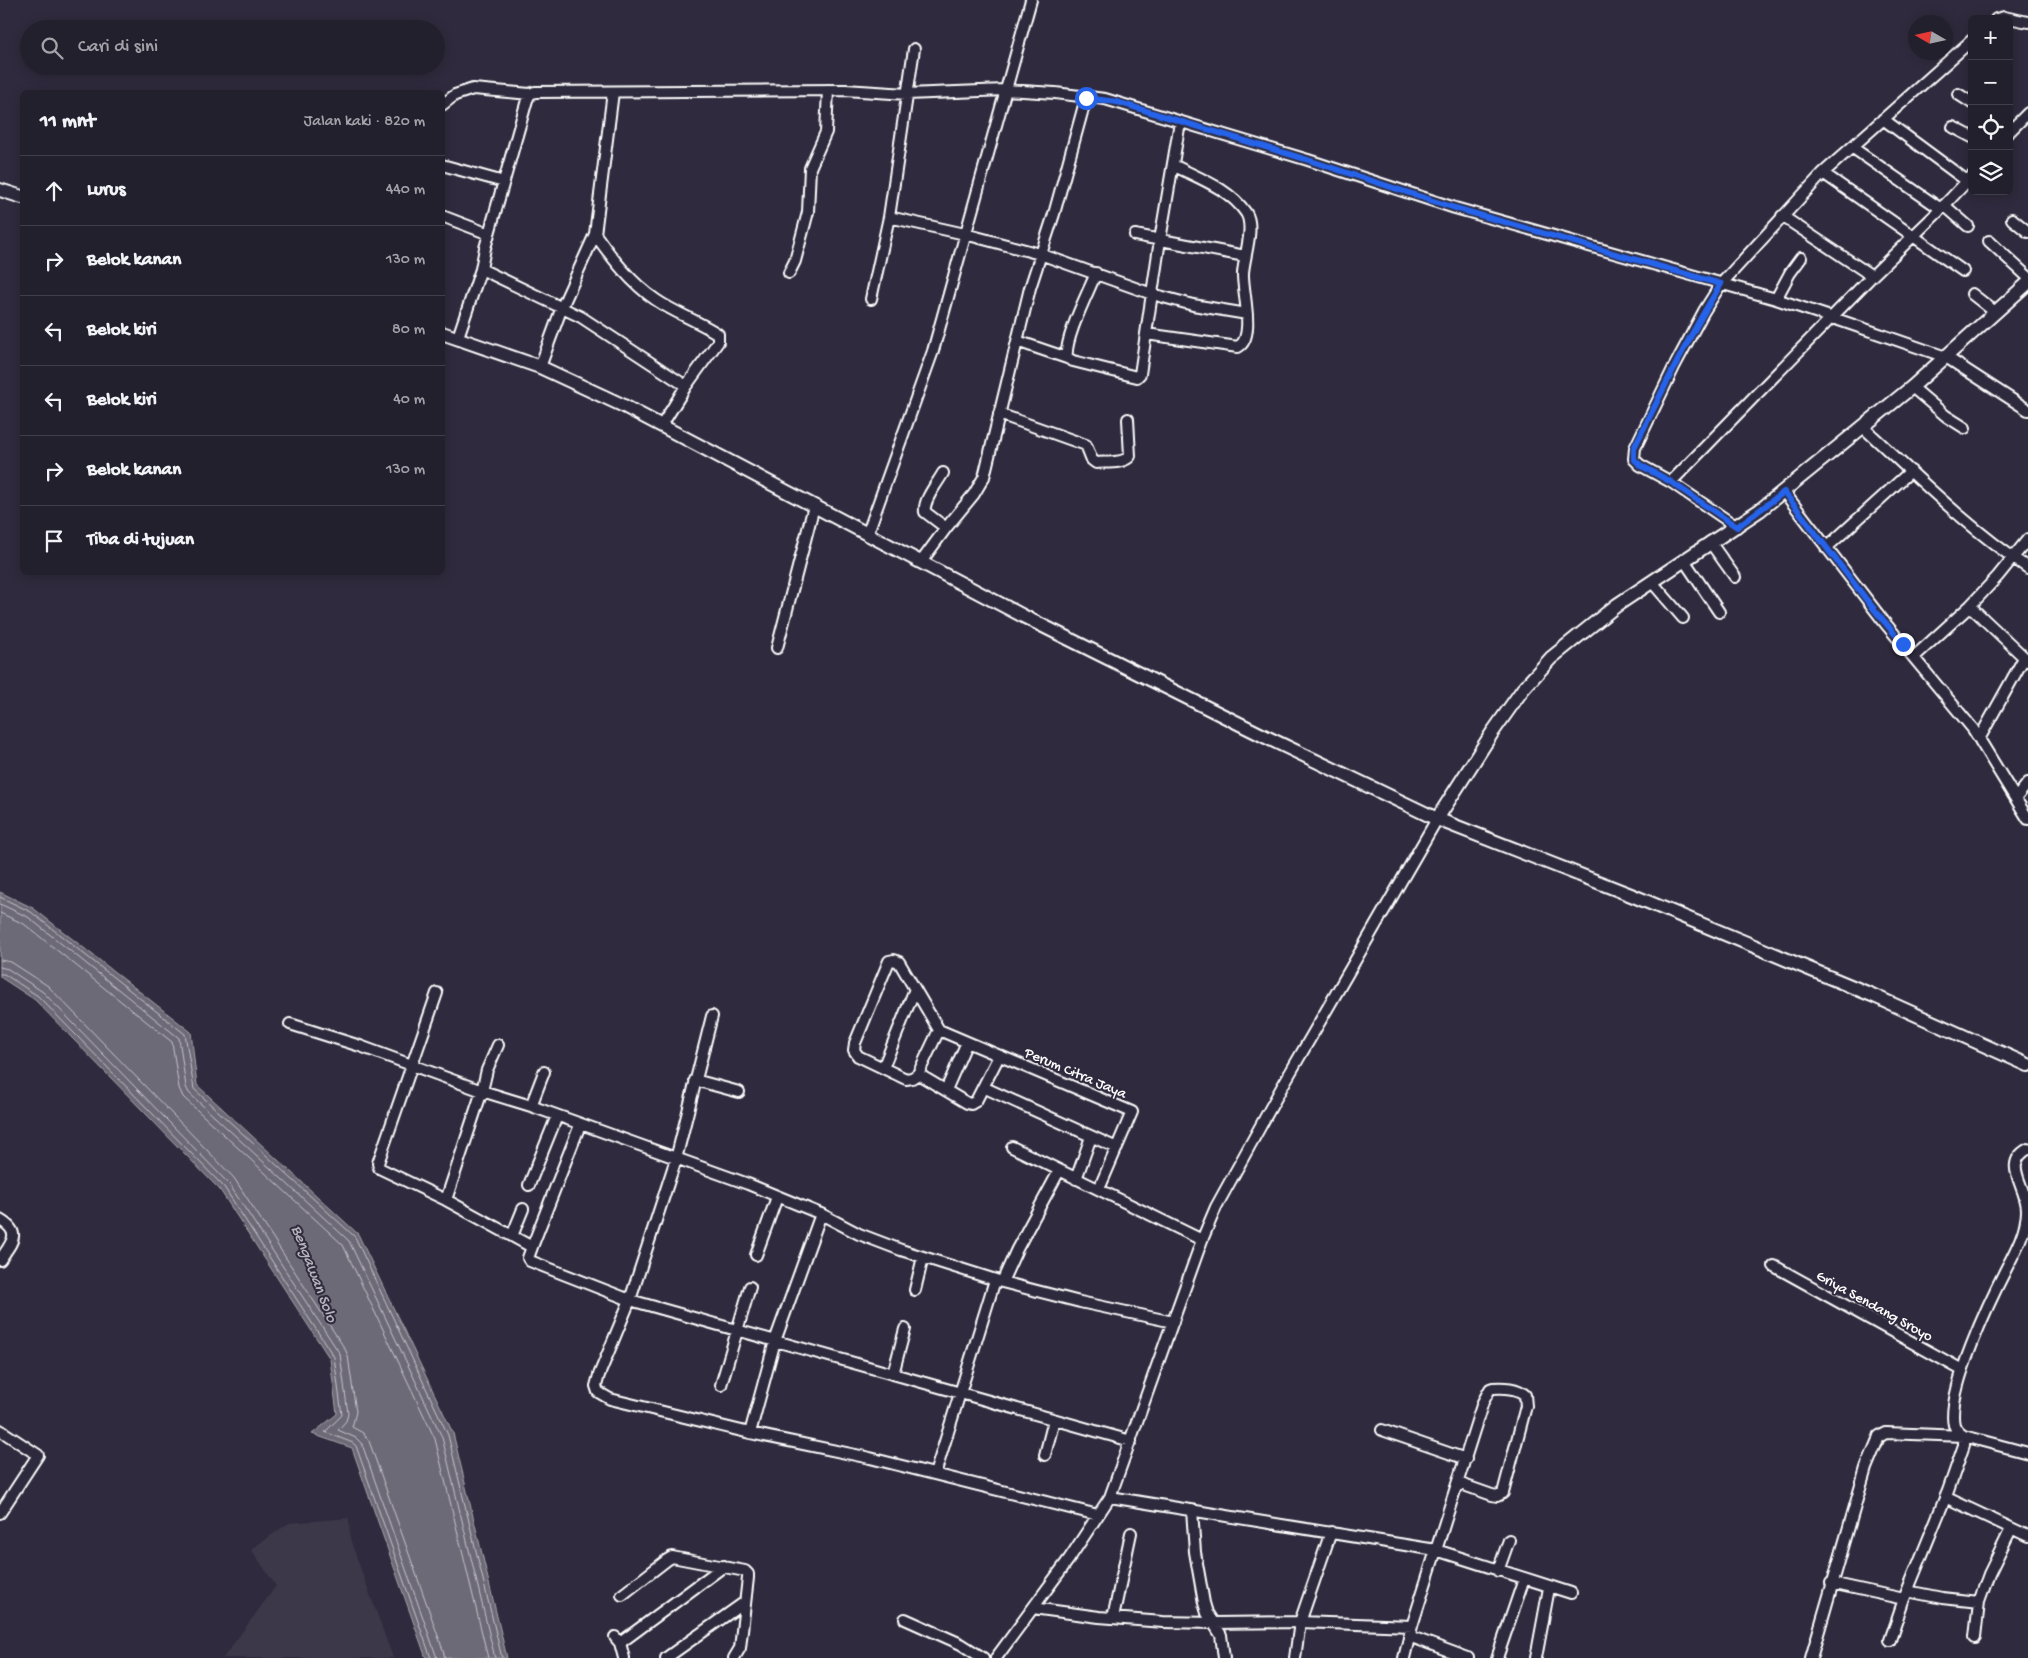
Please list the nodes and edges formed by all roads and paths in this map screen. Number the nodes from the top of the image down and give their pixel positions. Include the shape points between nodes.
1 (1031, 0) edge
2 (2013, 19) edge
3 (2028, 22) edge
4 (1968, 44) edge
5 (914, 49) dead end
6 (828, 90) junction
7 (1005, 90) junction
8 (613, 92) junction
9 (530, 94) junction
10 (907, 94) junction
11 (1958, 94) dead end
12 (1086, 98) junction
13 (1968, 100) edge
14 (445, 103) edge
15 (2028, 112) edge
16 (1883, 118) junction
17 (1180, 122) junction
18 (2013, 126) edge
19 (1953, 127) dead end
20 (1968, 135) edge
21 (1853, 148) junction
22 (445, 165) edge
23 (1173, 165) junction
24 (1823, 173) junction
25 (1968, 178) edge
26 (1968, 180) edge
27 (504, 182) junction
28 (0, 190) edge
29 (20, 196) edge
30 (1942, 207) junction
31 (1782, 216) junction
32 (445, 217) edge
33 (888, 217) junction
34 (2012, 219) dead end
35 (1968, 226) dead end
36 (2028, 232) edge
37 (489, 234) junction
38 (595, 234) junction
39 (965, 234) junction
40 (1135, 235) dead end
41 (1914, 235) junction
42 (1160, 240) junction
43 (1989, 241) dead end
44 (1040, 254) junction
45 (1245, 256) junction
46 (1801, 258) dead end
47 (481, 268) junction
48 (1963, 271) dead end
49 (789, 273) dead end
50 (1096, 274) junction
51 (1872, 276) junction
52 (2028, 277) edge
53 (2028, 283) edge
54 (1721, 284) junction
55 (1152, 294) junction
56 (1972, 294) dead end
57 (871, 299) dead end
58 (1776, 299) junction
59 (562, 307) junction
60 (1994, 312) junction
61 (1247, 314) junction
62 (1833, 318) junction
63 (445, 334) edge
64 (1146, 334) junction
65 (458, 337) junction
66 (1017, 341) junction
67 (1946, 357) junction
68 (1067, 358) junction
69 (540, 367) junction
70 (686, 386) junction
71 (1912, 387) junction
72 (2028, 410) edge
73 (999, 414) junction
74 (1128, 419) dead end
75 (662, 425) junction
76 (1863, 427) junction
77 (1965, 428) dead end
78 (1911, 471) junction
79 (943, 473) dead end
80 (1671, 482) junction
81 (1784, 492) junction
82 (814, 506) junction
83 (1737, 527) junction
84 (946, 528) junction
85 (867, 535) junction
86 (2028, 538) edge
87 (1710, 542) junction
88 (1826, 548) junction
89 (2012, 558) junction
90 (1684, 560) junction
91 (921, 562) junction
92 (2028, 568) edge
93 (1735, 577) dead end
94 (1652, 582) junction
95 (1970, 606) junction
96 (1720, 612) dead end
97 (1683, 618) dead end
98 (778, 648) dead end
99 (1914, 657) junction
100 (2026, 660) edge
101 (1979, 738) junction
102 (2028, 782) edge
103 (2016, 798) junction
104 (1437, 819) junction
105 (2028, 819) edge
106 (915, 989) junction
107 (437, 993) dead end
108 (712, 1016) dead end
109 (290, 1024) dead end
110 (939, 1030) junction
111 (967, 1042) junction
112 (498, 1045) dead end
113 (999, 1056) junction
114 (2028, 1065) edge
115 (413, 1066) junction
116 (883, 1068) junction
117 (544, 1072) dead end
118 (918, 1074) junction
119 (696, 1080) junction
120 (983, 1087) junction
121 (946, 1090) junction
122 (482, 1091) junction
123 (739, 1092) dead end
124 (531, 1106) junction
125 (557, 1116) junction
126 (580, 1125) junction
127 (1091, 1137) junction
128 (1012, 1147) dead end
129 (1117, 1148) junction
130 (2028, 1149) edge
131 (676, 1159) junction
132 (1060, 1171) junction
133 (1076, 1179) junction
134 (529, 1185) dead end
135 (1099, 1189) junction
136 (778, 1197) junction
137 (446, 1200) junction
138 (523, 1209) dead end
139 (821, 1214) junction
140 (0, 1220) edge
141 (512, 1236) junction
142 (1202, 1240) junction
143 (532, 1247) junction
144 (756, 1255) dead end
145 (923, 1257) junction
146 (0, 1260) edge
147 (1774, 1266) dead end
148 (998, 1281) junction
149 (750, 1287) dead end
150 (915, 1290) dead end
151 (630, 1300) junction
152 (1173, 1322) junction
153 (905, 1328) dead end
154 (738, 1332) junction
155 (775, 1341) junction
156 (1962, 1370) junction
157 (893, 1374) junction
158 (721, 1385) dead end
159 (960, 1394) junction
160 (1054, 1420) junction
161 (0, 1430) edge
162 (1382, 1430) dead end
163 (750, 1433) junction
164 (1964, 1436) junction
165 (1131, 1441) junction
166 (2028, 1452) edge
167 (1045, 1455) dead end
168 (1466, 1459) junction
169 (935, 1474) junction
170 (1458, 1483) junction
171 (1110, 1497) junction
172 (1946, 1497) junction
173 (1192, 1510) junction
174 (0, 1513) edge
175 (1098, 1515) junction
176 (2011, 1529) junction
177 (1331, 1532) junction
178 (1131, 1533) dead end
179 (2028, 1536) edge
180 (1509, 1540) dead end
181 (1436, 1550) junction
182 (724, 1566) junction
183 (1498, 1571) junction
184 (1524, 1579) junction
185 (1831, 1583) junction
186 (1549, 1588) junction
187 (1570, 1593) dead end
188 (622, 1595) dead end
189 (1905, 1595) junction
190 (745, 1602) junction
191 (1979, 1602) junction
192 (1033, 1608) junction
193 (1113, 1618) junction
194 (905, 1619) dead end
195 (1300, 1622) junction
196 (1214, 1623) junction
197 (1411, 1631) junction
198 (1975, 1638) dead end
199 (1890, 1640) dead end
200 (624, 1658) edge
201 (666, 1658) edge
202 (734, 1658) edge
203 (983, 1658) edge
204 (996, 1658) edge
205 (1224, 1658) edge
206 (1295, 1658) edge
207 (1404, 1658) edge
208 (1468, 1658) edge
209 (1496, 1658) edge
210 (1536, 1658) edge
211 (1811, 1658) edge

1 - 7 street
2 - 3 street
4 - 16 street
5 - 10 street
6 - 8 street
6 - 10 street
6 - 49 street via 826,132 811,163 808,212
7 - 10 street
7 - 12 street
7 - 39 street
8 - 9 street via 541,91
8 - 38 street
9 - 14 street via 473,89 455,95
9 - 27 street
10 - 33 street
11 - 13 street
12 - 17 street via 1111,101
12 - 44 street
15 - 18 street
16 - 21 street
16 - 25 street
17 - 23 street
17 - 54 street via 1455,208
19 - 20 street
21 - 24 street
21 - 30 street
22 - 27 street
23 - 42 street
23 - 45 street via 1215,186 1241,207 1250,224
24 - 31 street
24 - 41 street
26 - 30 street
27 - 37 street
28 - 29 street
30 - 35 street
30 - 41 street
31 - 51 street
31 - 54 street
32 - 37 street
33 - 39 street
33 - 57 street
34 - 36 street
37 - 47 street
38 - 59 street
38 - 70 street via 648,295 718,334 718,342
39 - 44 street
39 - 85 street via 933,351
40 - 42 street
41 - 48 street
41 - 51 street
42 - 45 street
42 - 55 street
43 - 52 street
44 - 50 street
44 - 66 street
45 - 61 street via 1243,279
46 - 58 street
47 - 59 street
47 - 65 street
50 - 55 street
50 - 68 street via 1073,328
51 - 62 street
53 - 60 street
54 - 58 street
54 - 80 street via 1674,366 1634,448 1637,462
55 - 61 street via 1192,305
55 - 64 street
56 - 60 street
58 - 62 street
59 - 69 street
59 - 70 street
60 - 67 street
61 - 64 street via 1244,337 1238,347
62 - 67 street
62 - 80 street
63 - 65 street
64 - 68 street via 1137,377
65 - 69 street
66 - 68 street
66 - 73 street
67 - 71 street
67 - 72 street
69 - 75 street
70 - 75 street
71 - 76 street
71 - 77 street
73 - 74 street via 1086,445 1096,463 1129,458
73 - 84 street via 984,477
75 - 82 street
76 - 78 street
76 - 81 street
78 - 88 street
78 - 89 street
79 - 84 street via 924,509
80 - 83 street
81 - 83 street
81 - 88 street
82 - 85 street
82 - 98 street
83 - 87 street
84 - 91 street
85 - 91 street
86 - 89 street
87 - 90 street
87 - 93 street
88 - 99 street
89 - 92 street
89 - 95 street
90 - 94 street
90 - 96 street
91 - 104 street via 1120,665
94 - 97 street
94 - 104 street via 1617,605 1551,658 1523,689 1492,732
95 - 99 street
95 - 100 street
99 - 101 street
100 - 101 street
101 - 103 street
102 - 103 street
103 - 105 street
104 - 114 street via 1872,995
104 - 142 street via 1282,1087 1216,1207
106 - 110 street
106 - 116 street
106 - 116 street via 899,962 889,961 854,1050 858,1056
107 - 115 street
108 - 119 street
109 - 115 street
110 - 111 street, Perum Citra Jaya
110 - 118 street
111 - 113 street, Perum Citra Jaya
111 - 121 street
112 - 122 street
113 - 120 street
113 - 129 street, Perum Citra Jaya via 1132,1112
115 - 122 street
115 - 137 street via 378,1165 380,1169
116 - 118 street via 906,1079
117 - 124 street
118 - 121 street
119 - 123 street
119 - 131 street
120 - 121 street via 971,1104
120 - 127 street
122 - 124 street
122 - 137 street
124 - 125 street
125 - 126 street
125 - 134 street
126 - 131 street
126 - 143 street
127 - 129 street
127 - 133 street
128 - 132 street
129 - 135 street, Perum Citra Jaya
130 - 156 street via 2015,1161 2025,1192 2024,1230 1989,1302
131 - 136 street
131 - 151 street
132 - 133 street
132 - 148 street
133 - 135 street
135 - 142 street
136 - 139 street
136 - 144 street
137 - 141 street
138 - 141 street
139 - 145 street via 858,1234
139 - 155 street
140 - 146 street via 14,1231
141 - 143 street
142 - 152 street
143 - 151 street via 530,1261
145 - 148 street
145 - 150 street
147 - 156 street, Griya Sendang Sroyo
148 - 152 street
148 - 159 street
149 - 154 street
151 - 154 street
151 - 163 street via 598,1375 598,1392 610,1399
152 - 165 street
153 - 157 street
154 - 155 street
154 - 158 street
155 - 157 street
155 - 163 street
156 - 164 street via 1953,1418 1958,1432
157 - 159 street
159 - 160 street
159 - 169 street
160 - 165 street
160 - 167 street
161 - 174 street via 38,1455
162 - 168 street
163 - 169 street
164 - 166 street
164 - 172 street via 1964,1445
164 - 185 street via 1886,1433 1879,1437 1866,1468
165 - 171 street
168 - 170 street
168 - 170 street via 1490,1389 1506,1389 1526,1395 1526,1406 1503,1493 1492,1495
169 - 175 street
170 - 181 street
171 - 173 street
171 - 175 street
172 - 176 street
172 - 189 street
173 - 177 street
173 - 196 street via 1205,1608
175 - 192 street
176 - 179 street
176 - 191 street
177 - 181 street
177 - 195 street
178 - 193 street
180 - 183 street
181 - 183 street
181 - 197 street
182 - 188 street via 672,1557
182 - 190 street via 748,1574
182 - 200 street via 618,1640
183 - 184 street
184 - 186 street
184 - 209 street
185 - 189 street
185 - 211 street
186 - 187 street
186 - 210 street
189 - 191 street
189 - 199 street
190 - 201 street
190 - 202 street via 740,1648
191 - 198 street
192 - 193 street
192 - 204 street
193 - 196 street
194 - 203 street via 961,1644
195 - 196 street
195 - 197 street
195 - 206 street
196 - 205 street via 1221,1635
197 - 207 street
197 - 208 street

